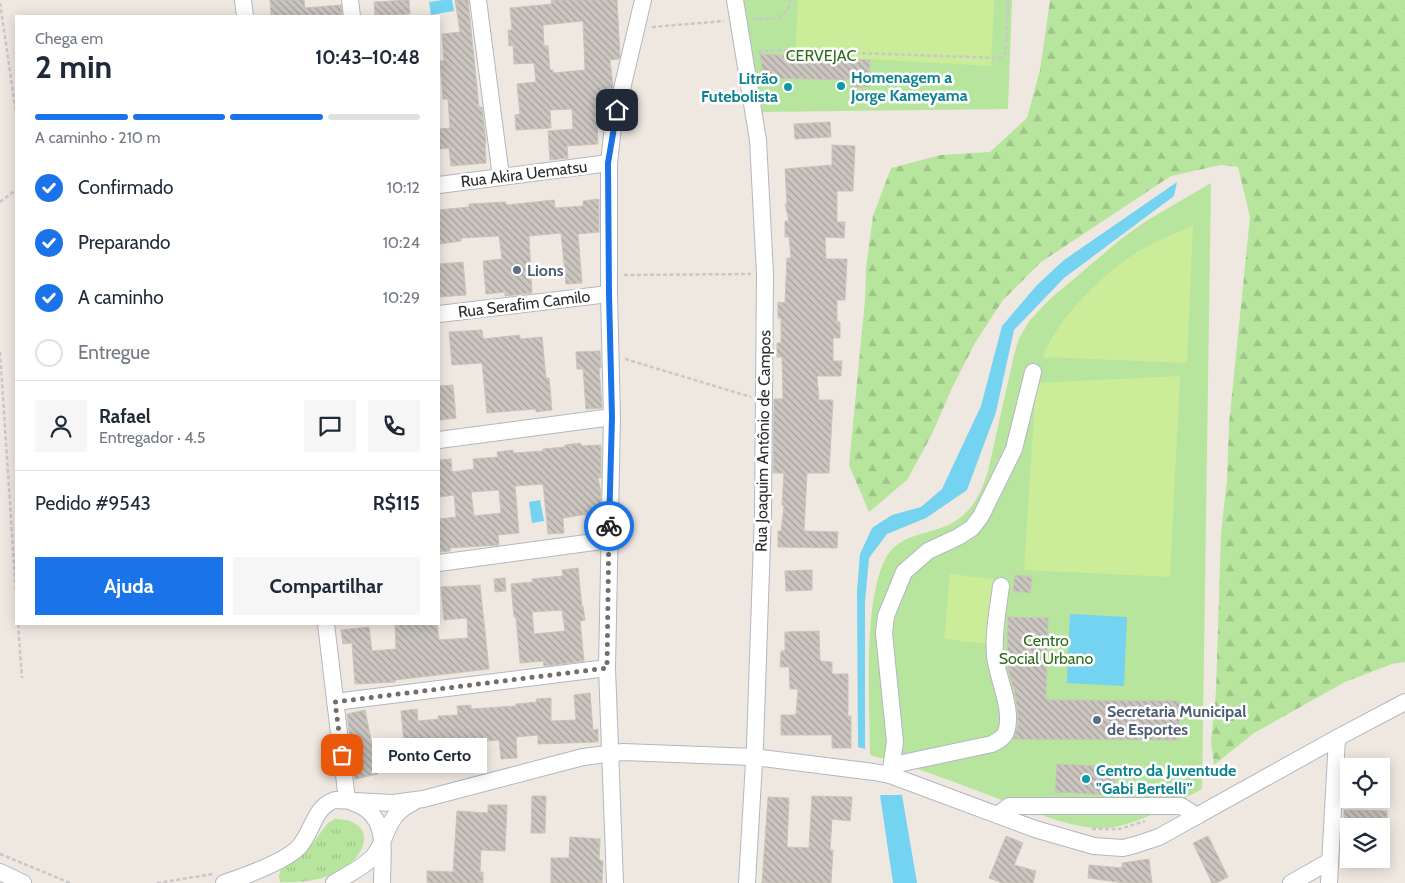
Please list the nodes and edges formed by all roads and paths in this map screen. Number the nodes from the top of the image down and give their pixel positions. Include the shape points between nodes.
1 (243, 0) edge
2 (350, 0) edge
3 (478, 0) edge
4 (643, 0) edge
5 (735, 0) edge
6 (790, 0) edge
7 (1008, 0) edge
8 (0, 3) edge
9 (245, 15) edge
10 (352, 15) edge
11 (739, 20) junction
12 (635, 28) junction
13 (744, 54) junction
14 (15, 106) edge
15 (608, 163) junction
16 (501, 177) junction
17 (440, 185) edge
18 (15, 191) edge
19 (0, 202) edge
20 (765, 274) junction
21 (609, 275) junction
22 (609, 294) junction
23 (440, 314) edge
24 (0, 352) edge
25 (611, 355) junction
26 (1033, 372) dead end
27 (764, 401) junction
28 (612, 417) junction
29 (440, 440) edge
30 (609, 540) junction
31 (440, 564) edge
32 (15, 579) edge
33 (1001, 586) dead end
34 (18, 625) edge
35 (326, 625) edge
36 (607, 668) junction
37 (22, 678) dead end
38 (335, 702) junction
39 (1405, 702) edge
40 (1337, 738) junction
41 (611, 753) junction
42 (754, 757) junction
43 (891, 770) junction
44 (423, 799) junction
45 (348, 800) junction
46 (999, 814) junction
47 (1197, 816) junction
48 (1150, 819) dead end
49 (1090, 829) dead end
50 (382, 842) junction
51 (0, 854) edge
52 (1330, 861) junction
53 (262, 868) junction
54 (0, 872) edge
55 (220, 878) edge
56 (22, 883) edge
57 (70, 883) edge
58 (156, 883) edge
59 (255, 883) edge
60 (334, 883) edge
61 (382, 883) edge
62 (615, 883) edge
63 (747, 883) edge
64 (1290, 883) edge
65 (1329, 883) edge

1 - 9 street
2 - 10 street
3 - 16 street
4 - 12 street
5 - 11 street, Rua Joaquim Antônio de Campos
6 - 11 path via 789,10 784,15
7 - 13 path via 1006,52 997,58 773,50
8 - 14 path
11 - 12 path
11 - 13 street, Rua Joaquim Antônio de Campos
12 - 15 street
13 - 20 street, Rua Joaquim Antônio de Campos via 758,140
15 - 16 street, Rua Akira Uematsu
15 - 21 street
16 - 17 street, Rua Akira Uematsu
18 - 19 path
20 - 21 path
20 - 27 street, Rua Joaquim Antônio de Campos
21 - 22 street
22 - 23 street, Rua Serafim Camilo
22 - 25 street
24 - 32 path
25 - 27 path
25 - 28 street
26 - 43 street via 1014,449 982,516 972,528 928,551 904,572 886,616 884,633 895,742
27 - 42 street, Rua Joaquim Antônio de Campos
28 - 29 street
28 - 30 street
30 - 31 street
30 - 36 street
33 - 43 street via 995,650 1007,708 1006,733 992,744
34 - 37 path
35 - 38 street
36 - 38 street
36 - 41 street
38 - 45 street
39 - 40 street
40 - 47 street
40 - 52 street
41 - 42 street
41 - 44 street
41 - 62 street
42 - 43 street
42 - 63 street, Rua Joaquim Antônio de Campos
43 - 46 street
44 - 45 street via 393,803
44 - 50 street via 397,812
45 - 50 street via 373,814 378,821
45 - 53 street via 328,802 317,813 303,843 282,860
46 - 47 street via 1008,806 1181,806
46 - 47 street via 1035,829 1094,846 1123,848 1159,837
48 - 49 path via 1120,829
50 - 60 street via 366,863
50 - 61 street
51 - 57 path
52 - 64 street
52 - 65 street
53 - 55 street
53 - 59 street
54 - 56 street
55 - 58 path

